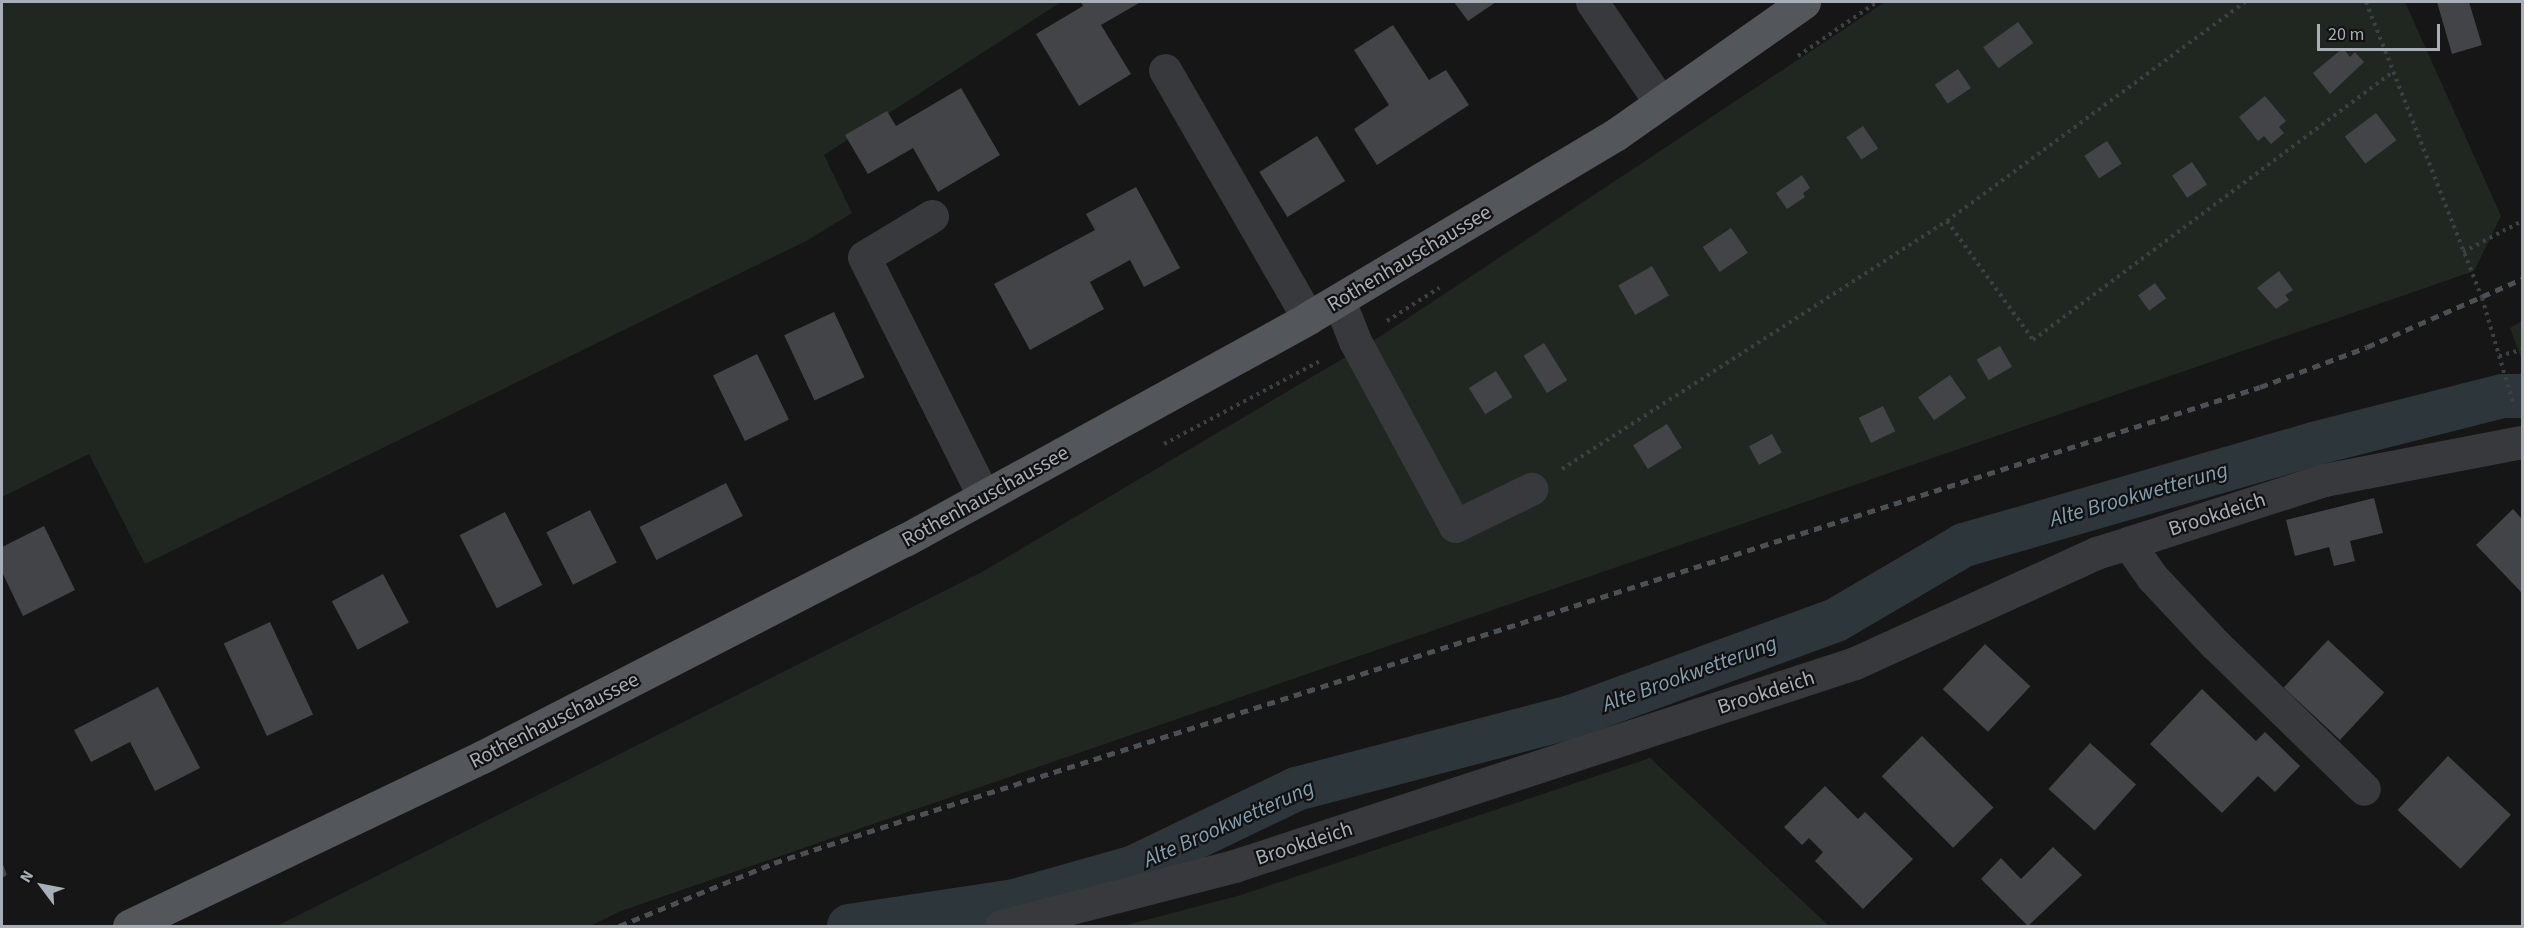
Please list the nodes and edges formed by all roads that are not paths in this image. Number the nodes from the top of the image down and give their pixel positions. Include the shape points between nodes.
1 (1592, 2) edge
2 (1804, 2) edge
3 (1165, 70) dead end
4 (1660, 102) junction
5 (932, 216) dead end
6 (1339, 300) junction
7 (1308, 318) junction
8 (2523, 442) edge
9 (1531, 489) road end
10 (984, 497) junction
11 (2127, 543) junction
12 (2364, 789) dead end
13 (129, 927) edge
14 (1001, 927) edge

1 - 4 street
2 - 4 main road, Rothenhauschaussee
3 - 7 street
4 - 6 main road, Rothenhauschaussee via 1615,135
5 - 10 street via 864,257
6 - 7 main road, Rothenhauschaussee
6 - 9 street via 1355,341 1455,526
7 - 10 main road, Rothenhauschaussee
8 - 11 street, Brookdeich via 2324,480
10 - 13 main road, Rothenhauschaussee via 482,757
11 - 12 street via 2152,578 2214,643
11 - 14 street, Brookdeich via 2096,553 1855,663 1234,866

